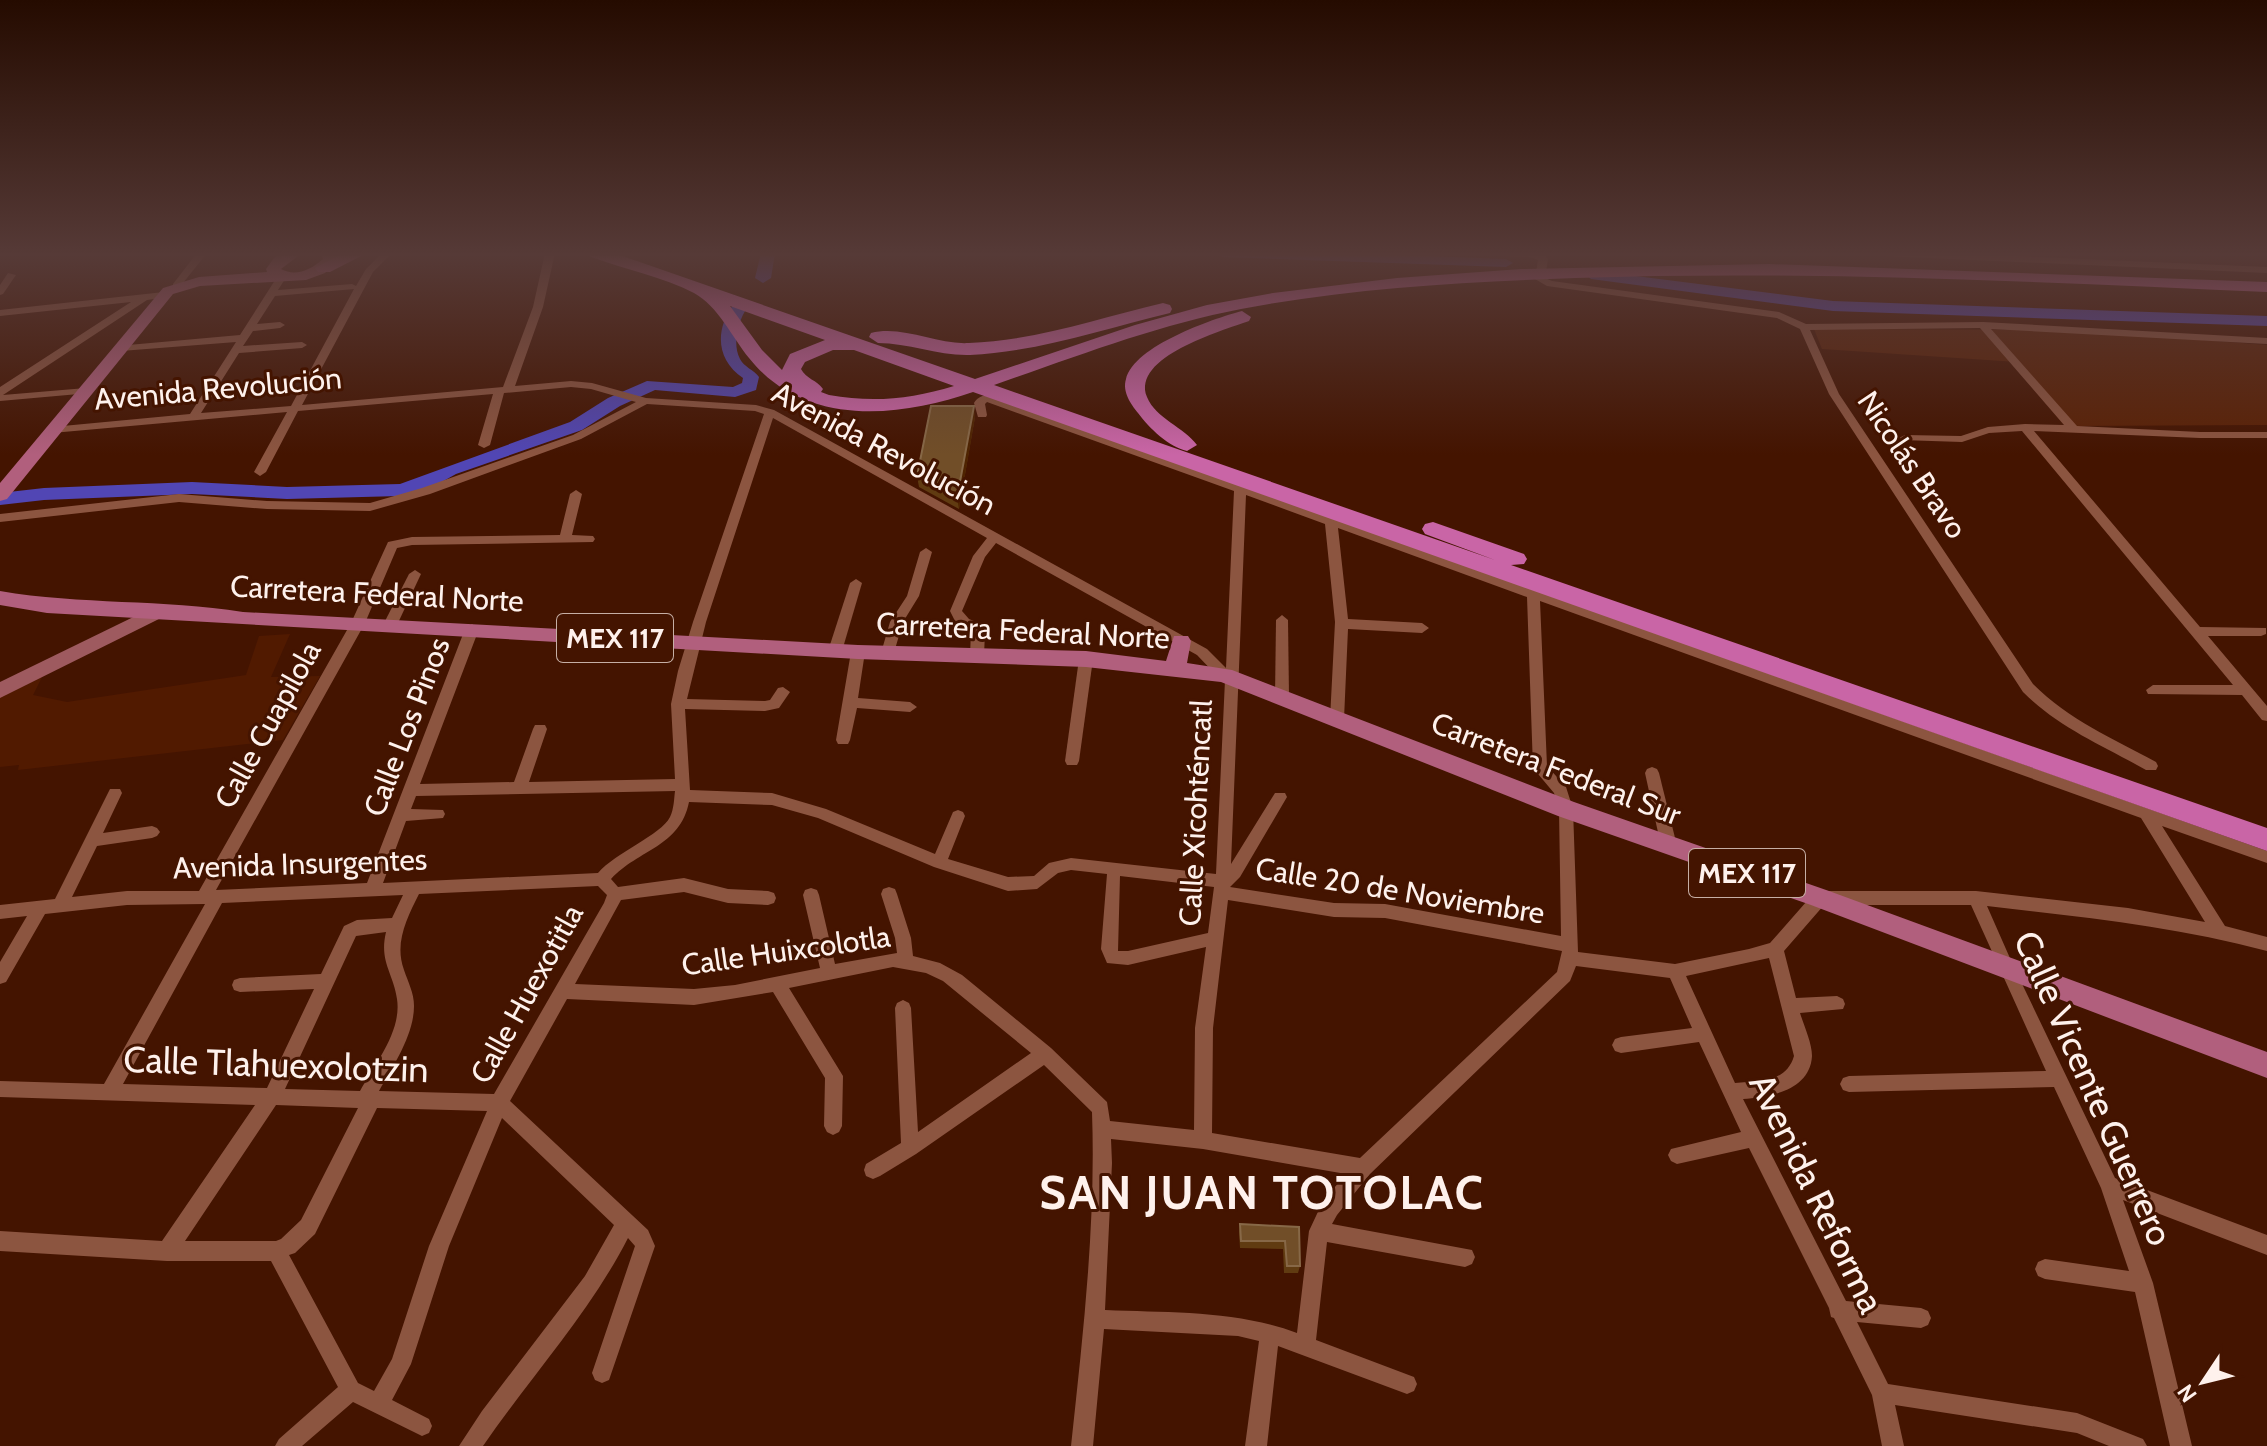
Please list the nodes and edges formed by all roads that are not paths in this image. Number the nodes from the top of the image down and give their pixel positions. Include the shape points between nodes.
1 (109, 320) edge
2 (145, 320) edge
3 (254, 320) edge
4 (341, 320) edge
5 (532, 320) edge
6 (732, 320) edge
7 (804, 320) edge
8 (814, 320) edge
9 (1115, 320) edge
10 (1161, 320) edge
11 (1179, 320) edge
12 (1232, 320) edge
13 (1790, 320) edge
14 (280, 325) dead end
15 (1983, 325) junction
16 (1804, 327) junction
17 (246, 333) junction
18 (868, 341) junction
19 (2267, 341) edge
20 (302, 345) dead end
21 (121, 348) junction
22 (236, 350) junction
23 (1014, 369) junction
24 (504, 390) junction
25 (86, 391) junction
26 (0, 392) edge
27 (944, 392) junction
28 (0, 398) edge
29 (641, 400) junction
30 (292, 408) junction
31 (770, 412) junction
32 (982, 415) dead end
33 (193, 418) junction
34 (2025, 427) junction
35 (52, 430) junction
36 (2074, 430) junction
37 (2267, 435) edge
38 (1905, 438) dead end
39 (484, 445) dead end
40 (1187, 445) junction
41 (260, 472) dead end
42 (1240, 489) junction
43 (0, 494) edge
44 (576, 494) dead end
45 (0, 518) edge
46 (1331, 522) junction
47 (994, 538) junction
48 (565, 539) junction
49 (589, 539) dead end
50 (926, 552) dead end
51 (415, 574) dead end
52 (856, 583) dead end
53 (1533, 592) junction
54 (0, 598) edge
55 (158, 611) junction
56 (1282, 620) dead end
57 (1342, 622) junction
58 (358, 623) junction
59 (390, 625) junction
60 (1422, 628) dead end
61 (472, 629) junction
62 (2261, 631) dead end
63 (2198, 632) junction
64 (1181, 641) junction
65 (692, 643) junction
66 (835, 651) junction
67 (858, 652) junction
68 (888, 653) junction
69 (977, 656) junction
70 (1086, 659) junction
71 (1172, 667) junction
72 (1227, 676) junction
73 (2153, 690) dead end
74 (2246, 690) junction
75 (0, 691) edge
76 (783, 692) dead end
77 (1282, 697) junction
78 (853, 703) junction
79 (678, 704) junction
80 (910, 707) dead end
81 (2267, 716) edge
82 (1337, 719) junction
83 (540, 729) dead end
84 (843, 740) dead end
85 (1072, 761) dead end
86 (2151, 766) dead end
87 (1652, 773) dead end
88 (519, 789) junction
89 (412, 790) junction
90 (683, 790) junction
91 (115, 793) dead end
92 (1280, 797) dead end
93 (1566, 809) junction
94 (2146, 813) junction
95 (438, 814) dead end
96 (402, 815) junction
97 (958, 816) dead end
98 (2267, 823) edge
99 (152, 832) dead end
100 (94, 840) junction
101 (2267, 840) edge
102 (1669, 846) junction
103 (2267, 857) edge
104 (939, 862) junction
105 (1113, 877) dead end
106 (602, 879) junction
107 (1222, 887) junction
108 (373, 888) junction
109 (414, 889) junction
110 (615, 894) junction
111 (889, 894) dead end
112 (811, 895) dead end
113 (211, 897) junction
114 (768, 898) dead end
115 (1820, 898) junction
116 (1976, 898) junction
117 (61, 904) junction
118 (41, 907) junction
119 (0, 912) edge
120 (398, 925) junction
121 (2220, 931) junction
122 (1216, 938) junction
123 (2267, 944) edge
124 (1775, 949) junction
125 (1570, 952) junction
126 (906, 961) junction
127 (2005, 966) junction
128 (1675, 971) junction
129 (829, 973) junction
130 (0, 977) edge
131 (328, 981) junction
132 (777, 983) junction
133 (240, 985) dead end
134 (565, 991) junction
135 (1837, 1004) dead end
136 (1790, 1006) junction
137 (903, 1008) dead end
138 (1703, 1034) junction
139 (1621, 1045) dead end
140 (1045, 1054) junction
141 (2267, 1065) edge
142 (2058, 1079) junction
143 (1849, 1084) dead end
144 (0, 1089) edge
145 (110, 1090) junction
146 (1730, 1092) junction
147 (273, 1094) junction
148 (369, 1099) junction
149 (499, 1103) junction
150 (1102, 1122) junction
151 (833, 1126) dead end
152 (1753, 1138) junction
153 (1203, 1140) junction
154 (910, 1148) junction
155 (1677, 1155) dead end
156 (1363, 1168) junction
157 (873, 1170) dead end
158 (2109, 1185) junction
159 (625, 1223) junction
160 (1319, 1231) junction
161 (0, 1241) edge
162 (2267, 1245) edge
163 (167, 1251) junction
164 (276, 1251) junction
165 (1465, 1257) dead end
166 (2045, 1269) dead end
167 (2143, 1283) junction
168 (1838, 1310) junction
169 (1921, 1318) dead end
170 (1095, 1319) junction
171 (1270, 1333) junction
172 (1305, 1347) junction
173 (602, 1373) dead end
174 (1407, 1384) dead end
175 (351, 1390) junction
176 (1882, 1393) junction
177 (379, 1402) junction
178 (422, 1426) dead end
179 (286, 1446) edge
180 (470, 1446) edge
181 (1082, 1446) edge
182 (1256, 1446) edge
183 (1893, 1446) edge
184 (2136, 1446) edge
185 (2181, 1446) edge

1 - 26 street
2 - 21 main road
3 - 17 street
4 - 30 street
5 - 24 street
6 - 27 highway via 761,364 809,397 870,407 903,405
7 - 18 highway
8 - 18 highway
9 - 18 highway via 989,348 948,349 892,337
10 - 23 highway
11 - 23 highway
12 - 40 highway via 1162,349 1135,377 1140,408
13 - 16 street
14 - 17 street
15 - 16 street
15 - 19 street
15 - 36 street
16 - 86 street, Nicolás Bravo via 1834,394 2028,688 2089,737
17 - 21 street
17 - 22 street
18 - 27 highway via 813,349 797,358 791,369 797,380 817,391 846,399
18 - 40 highway
18 - 101 highway
20 - 22 street
21 - 25 main road
22 - 33 street
23 - 27 highway
24 - 29 street, Avenida Revolución via 583,384
24 - 30 street, Avenida Revolución
24 - 39 street
25 - 28 street
25 - 35 main road
29 - 31 street, Avenida Revolución
29 - 45 street via 577,437 370,507 179,498
30 - 33 street, Avenida Revolución
30 - 41 street
31 - 47 street, Avenida Revolución
31 - 65 street
32 - 42 street via 979,403 986,398
33 - 35 street, Avenida Revolución
34 - 36 street
34 - 38 street via 1962,439
34 - 63 street
35 - 43 main road
36 - 37 street
40 - 98 highway
42 - 46 street
42 - 72 street, Calle Xicohténcatl
44 - 48 street
46 - 53 street
46 - 57 street
47 - 64 street, Avenida Revolución
47 - 69 street via 979,556 956,611 981,633
48 - 49 street
48 - 58 street, Calle Cuapilola via 392,545
50 - 68 street
51 - 59 street
52 - 66 street
53 - 93 street via 1540,768 1561,791
53 - 94 street
54 - 55 main road, Carretera Federal Norte / MEX 117 via 47,606
55 - 58 main road, Carretera Federal Norte / MEX 117
55 - 75 main road
56 - 77 street
57 - 60 street
57 - 82 street
58 - 59 main road, Carretera Federal Norte / MEX 117
58 - 113 street, Calle Cuapilola
59 - 61 main road, Carretera Federal Norte / MEX 117
61 - 65 main road, Carretera Federal Norte / MEX 117
61 - 89 street, Calle Los Pinos
62 - 63 street
63 - 74 street
64 - 71 main road
64 - 72 street, Avenida Revolución
65 - 66 main road, Carretera Federal Norte / MEX 117
65 - 79 street
66 - 67 main road, Carretera Federal Norte / MEX 117
67 - 68 main road, Carretera Federal Norte / MEX 117
67 - 78 street
68 - 69 main road, Carretera Federal Norte / MEX 117
69 - 70 main road, Carretera Federal Norte / MEX 117
70 - 71 main road, Carretera Federal Norte / MEX 117
70 - 85 street
71 - 72 main road, Carretera Federal Norte / MEX 117
72 - 77 main road, Carretera Federal Sur / MEX 117
72 - 107 street, Calle Xicohténcatl
73 - 74 street
74 - 81 street
76 - 79 street via 765,706
77 - 82 main road, Carretera Federal Sur / MEX 117
78 - 80 street
78 - 84 street
79 - 90 street
82 - 93 main road, Carretera Federal Sur / MEX 117
83 - 88 street
87 - 102 street
88 - 89 street, Calle 20 de Noviembre
88 - 90 street, Calle 20 de Noviembre
89 - 96 street, Calle Los Pinos
90 - 104 street, Calle 20 de Noviembre via 772,799 821,813
90 - 106 street, Calle Huexotitla via 677,820 668,831 624,856
91 - 100 street
92 - 107 street
93 - 102 main road, Carretera Federal Sur / MEX 117
93 - 125 street
94 - 103 street
94 - 121 street
95 - 96 street
96 - 108 street, Calle Los Pinos
97 - 104 street
99 - 100 street
100 - 117 street
102 - 115 main road, Carretera Federal Sur / MEX 117
104 - 107 street, Calle 20 de Noviembre via 1008,884 1037,882 1060,865 1071,864
105 - 122 street via 1113,958
106 - 109 street, Avenida Insurgentes
106 - 110 street, Calle Huexotitla
107 - 122 street, Calle Xicohténcatl
107 - 125 street, Calle 20 de Noviembre via 1334,910 1385,911
108 - 109 street, Avenida Insurgentes
108 - 113 street, Avenida Insurgentes
109 - 120 street
110 - 114 street via 684,885 728,896
110 - 134 street, Calle Huexotitla
111 - 126 street
112 - 129 street
113 - 117 street, Avenida Insurgentes
113 - 145 street, Calle Cuapilola
115 - 116 street
115 - 124 street
115 - 127 main road, Carretera Federal Sur / MEX 117
116 - 121 street
116 - 127 street, Calle Vicente Guerrero
117 - 118 street, Avenida Insurgentes
118 - 119 street, Avenida Insurgentes
118 - 130 street
120 - 131 street via 354,928
120 - 148 street via 392,958 406,1012
121 - 123 street
122 - 153 street, Calle Xicohténcatl via 1204,1028
124 - 128 street, Calle 20 de Noviembre
124 - 136 street
125 - 128 street, Calle 20 de Noviembre
125 - 156 street via 1564,976
126 - 129 street, Calle Huixcolotla
126 - 140 street, Calle Huixcolotla via 944,971
127 - 141 main road, Carretera Federal Sur / MEX 117
127 - 142 street, Calle Vicente Guerrero
128 - 138 street, Avenida Reforma
129 - 132 street, Calle Huixcolotla
131 - 133 street
131 - 147 street
132 - 134 street, Calle Huixcolotla via 694,997
132 - 151 street via 834,1076
134 - 149 street, Calle Huexotitla
135 - 136 street
136 - 146 street via 1803,1056 1800,1072 1786,1084
137 - 154 street
138 - 139 street
138 - 146 street, Avenida Reforma
140 - 150 street, Calle Huixcolotla via 1098,1103
140 - 154 street
142 - 143 street
142 - 158 street, Calle Vicente Guerrero
144 - 145 street, Calle Tlahuexolotzin
145 - 147 street, Calle Tlahuexolotzin
146 - 152 street, Avenida Reforma
147 - 148 street, Calle Tlahuexolotzin
147 - 163 street
148 - 149 street, Calle Tlahuexolotzin
148 - 164 street via 308,1227
149 - 159 street
149 - 177 street, Calle Huexotitla via 439,1246 401,1364
150 - 153 street
150 - 170 street
152 - 155 street
152 - 168 street, Avenida Reforma
153 - 156 street
154 - 157 street
156 - 160 street via 1330,1208
158 - 162 street
158 - 167 street, Calle Vicente Guerrero
159 - 173 street via 645,1246
159 - 180 street via 599,1273 552,1341
160 - 165 street
160 - 172 street
161 - 163 street
163 - 164 street
164 - 175 street
166 - 167 street
167 - 185 street, Calle Vicente Guerrero
168 - 169 street
168 - 176 street, Avenida Reforma
170 - 171 street via 1238,1326
170 - 181 street
171 - 172 street
171 - 182 street
172 - 174 street
175 - 177 street
175 - 179 street
176 - 183 street, Avenida Reforma
176 - 184 street via 2063,1420
177 - 178 street

